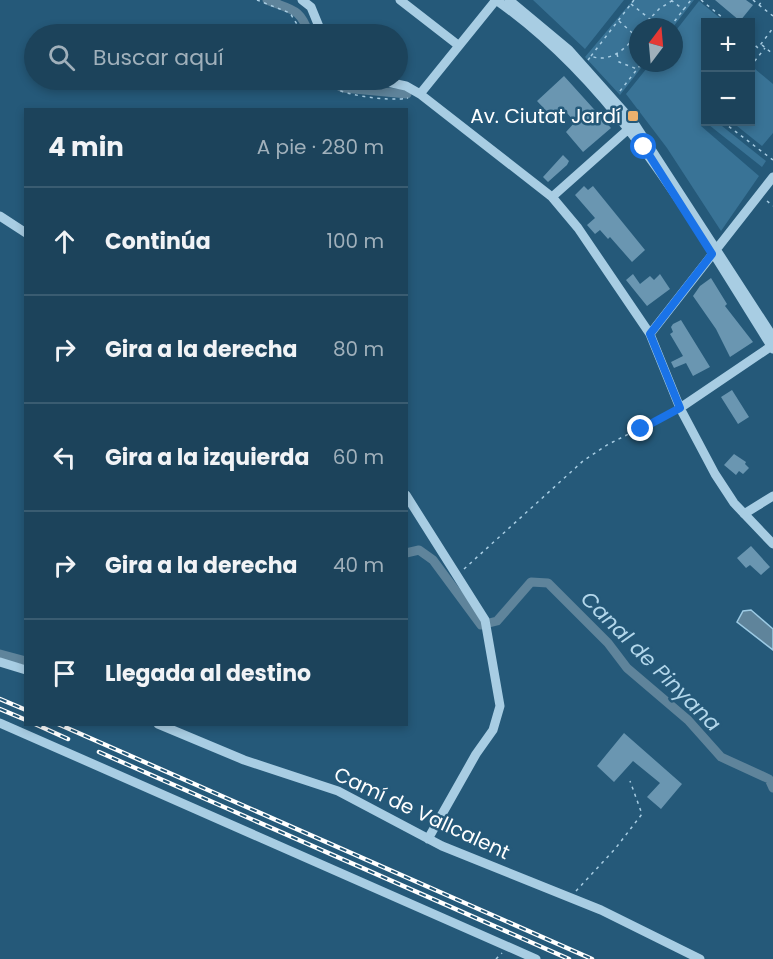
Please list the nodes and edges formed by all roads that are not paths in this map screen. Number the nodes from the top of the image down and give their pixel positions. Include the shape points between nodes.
1 (302, 0) edge
2 (400, 0) edge
3 (496, 0) edge
4 (509, 0) edge
5 (314, 3) edge
6 (319, 24) edge
7 (458, 45) junction
8 (408, 87) edge
9 (420, 94) junction
10 (632, 125) junction
11 (773, 177) edge
12 (552, 197) junction
13 (0, 216) edge
14 (24, 232) edge
15 (714, 251) junction
16 (650, 334) junction
17 (773, 344) edge
18 (680, 408) junction
19 (773, 496) edge
20 (408, 498) edge
21 (744, 514) junction
22 (773, 544) edge
23 (0, 662) edge
24 (24, 669) edge
25 (0, 723) edge
26 (163, 726) edge
27 (428, 839) junction
28 (536, 959) edge
29 (700, 959) edge

1 - 5 street
2 - 7 street
3 - 7 street
3 - 10 street via 567,58
4 - 10 street via 584,64
5 - 6 street
7 - 9 street
8 - 9 street
9 - 12 street
10 - 12 street
10 - 15 street
11 - 15 street
12 - 16 street via 578,228
13 - 14 street
15 - 16 street
15 - 17 street
16 - 18 street
17 - 18 street
18 - 21 street via 715,474
19 - 21 street
20 - 27 street via 487,624 500,706 493,730
21 - 22 street
23 - 24 street
25 - 28 street
26 - 27 street, Camí de Vallcalent via 244,760 339,791
27 - 29 street, Camí de Vallcalent via 570,897

